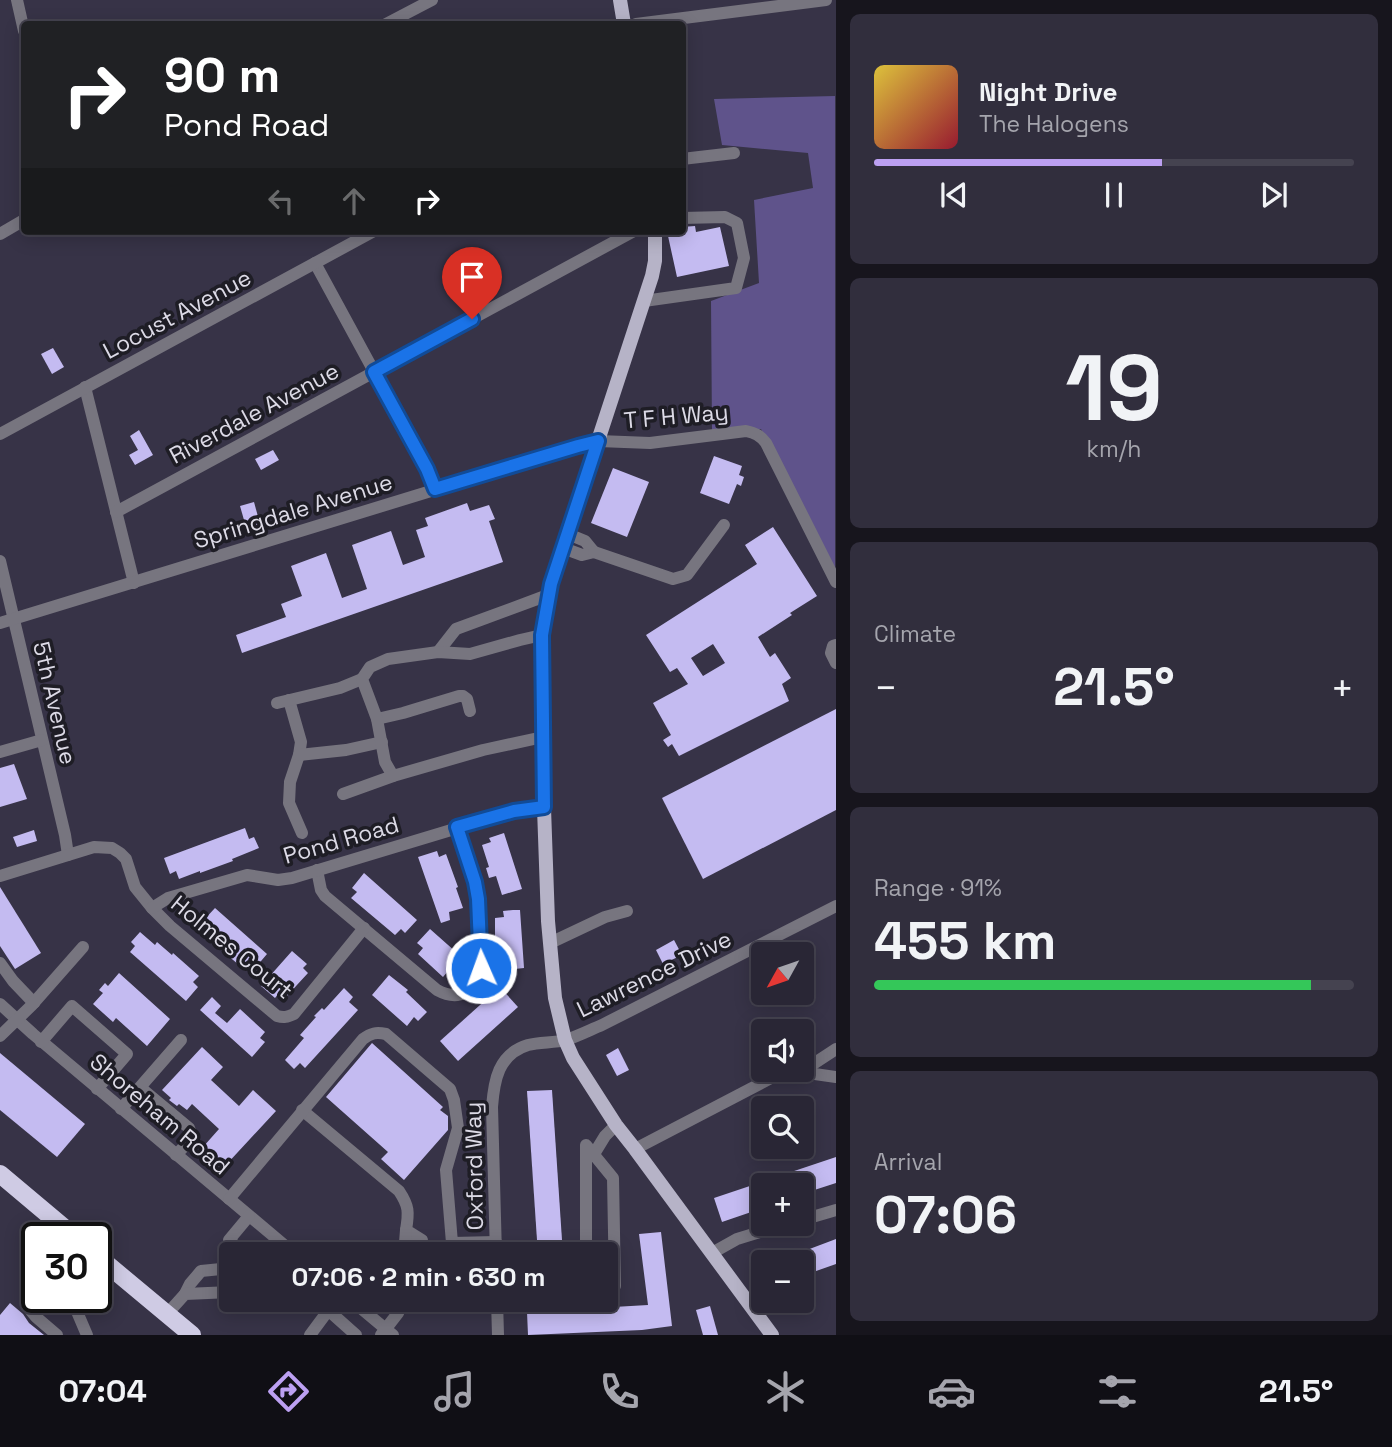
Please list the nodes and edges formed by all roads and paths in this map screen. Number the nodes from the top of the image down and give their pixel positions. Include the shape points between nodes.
1 (17, 0) edge
2 (432, 0) edge
3 (620, 0) edge
4 (826, 0) edge
5 (22, 21) edge
6 (392, 21) edge
7 (624, 21) edge
8 (660, 21) edge
9 (734, 152) dead end
10 (686, 158) edge
11 (686, 218) edge
12 (21, 222) edge
13 (0, 234) edge
14 (367, 235) edge
15 (627, 235) edge
16 (655, 235) edge
17 (315, 263) junction
18 (644, 301) junction
19 (374, 372) junction
20 (85, 387) junction
21 (0, 434) edge
22 (598, 441) junction
23 (435, 489) junction
24 (116, 513) junction
25 (724, 525) dead end
26 (566, 541) junction
27 (0, 561) edge
28 (835, 582) edge
29 (134, 583) junction
30 (548, 595) junction
31 (14, 619) junction
32 (0, 623) edge
33 (542, 635) junction
34 (835, 645) edge
35 (438, 652) junction
36 (835, 663) edge
37 (362, 679) junction
38 (470, 711) dead end
39 (377, 719) junction
40 (543, 737) junction
41 (42, 740) junction
42 (382, 742) junction
43 (0, 752) edge
44 (299, 755) junction
45 (393, 776) junction
46 (343, 794) dead end
47 (544, 807) junction
48 (457, 827) junction
49 (302, 833) dead end
50 (68, 855) junction
51 (317, 870) junction
52 (0, 876) edge
53 (835, 906) edge
54 (152, 908) junction
55 (627, 911) dead end
56 (364, 929) junction
57 (550, 943) junction
58 (83, 947) dead end
59 (0, 963) edge
60 (34, 1003) junction
61 (0, 1004) edge
62 (17, 1020) junction
63 (0, 1036) edge
64 (180, 1040) dead end
65 (565, 1040) junction
66 (41, 1042) junction
67 (835, 1049) edge
68 (814, 1063) edge
69 (814, 1074) edge
70 (835, 1077) edge
71 (765, 1082) edge
72 (141, 1088) junction
73 (97, 1089) junction
74 (121, 1109) junction
75 (302, 1110) junction
76 (610, 1130) junction
77 (635, 1149) junction
78 (594, 1154) junction
79 (176, 1155) junction
80 (0, 1174) edge
81 (229, 1199) junction
82 (835, 1210) edge
83 (249, 1216) junction
84 (814, 1216) edge
85 (57, 1222) edge
86 (406, 1230) junction
87 (751, 1235) edge
88 (422, 1240) dead end
89 (231, 1242) edge
90 (280, 1242) edge
91 (405, 1242) edge
92 (452, 1242) edge
93 (496, 1242) edge
94 (586, 1242) edge
95 (614, 1242) edge
96 (712, 1253) junction
97 (219, 1269) edge
98 (112, 1275) edge
99 (219, 1293) edge
100 (185, 1294) junction
101 (327, 1312) edge
102 (338, 1312) edge
103 (364, 1312) edge
104 (398, 1312) edge
105 (497, 1312) edge
106 (33, 1313) edge
107 (78, 1313) edge
108 (167, 1314) junction
109 (387, 1333) edge
110 (57, 1335) edge
111 (87, 1335) edge
112 (192, 1335) edge
113 (310, 1335) edge
114 (356, 1335) edge
115 (498, 1335) edge
116 (772, 1335) edge

1 - 5 street
2 - 6 street
3 - 7 main road
4 - 8 street
9 - 10 street
11 - 18 street via 725,218 737,223 744,258 736,288
12 - 13 street
14 - 17 street, Locust Avenue
15 - 19 street, Riverdale Avenue
16 - 18 main road via 655,261
17 - 19 street
17 - 20 street, Locust Avenue
18 - 22 main road
19 - 23 street
19 - 24 street, Riverdale Avenue
20 - 21 street, Locust Avenue
20 - 24 street
22 - 23 street, Springdale Avenue
22 - 26 main road
22 - 28 street, T F H Way via 650,443 746,431 760,436
23 - 29 street, Springdale Avenue
24 - 29 street
25 - 26 street via 687,575 673,579 594,552 585,541
26 - 30 main road
27 - 31 street, 5th Avenue
29 - 31 street, Springdale Avenue
30 - 33 main road
30 - 35 street via 456,629
31 - 32 street, Springdale Avenue
31 - 41 street, 5th Avenue
33 - 35 street via 470,654
33 - 40 main road
34 - 36 street via 831,653
35 - 37 street via 388,659 370,667
37 - 39 street
37 - 44 street via 283,701 301,742
38 - 39 street via 467,699 458,696
39 - 42 street
40 - 45 street
40 - 47 main road
41 - 43 street
41 - 50 street, 5th Avenue
42 - 44 street
42 - 45 street
44 - 49 street via 289,803
45 - 46 street
47 - 48 street, Pond Road
47 - 57 main road
48 - 51 street, Pond Road
48 - 56 street via 478,899 481,968 469,990 453,996 437,990
50 - 52 street
50 - 54 street, Holmes Court via 94,847 113,848 126,859 135,887
51 - 54 street, Pond Road via 286,880 247,875 168,898
51 - 56 street via 321,890
53 - 65 street, Lawrence Drive
54 - 56 street, Holmes Court via 282,1017 294,1014
55 - 57 street via 605,916
57 - 65 main road
58 - 60 street
59 - 60 street
60 - 62 street
61 - 62 street, Shoreham Road
62 - 63 street
62 - 66 street, Shoreham Road
64 - 72 street
65 - 76 main road
65 - 93 street, Oxford Way via 528,1045 514,1052 494,1084
66 - 73 street, Shoreham Road
66 - 73 street via 72,1006 127,1054
67 - 68 street
69 - 70 street
71 - 77 street
72 - 74 street
72 - 79 street via 192,1133
73 - 74 street, Shoreham Road
74 - 79 street, Shoreham Road
75 - 81 street
75 - 86 street via 399,1191 407,1203
75 - 92 street via 369,1034 386,1034 450,1088 458,1128 446,1170
76 - 77 main road
76 - 78 street
77 - 96 main road
78 - 94 street via 586,1145
78 - 95 street via 613,1178
79 - 81 street, Shoreham Road
80 - 85 highway
81 - 83 street, Shoreham Road
82 - 84 street
83 - 89 street
83 - 90 street, Shoreham Road
86 - 88 street
86 - 91 street
87 - 96 street
96 - 116 main road
97 - 100 street via 201,1270
98 - 108 highway
99 - 100 street
100 - 108 street
101 - 113 street
102 - 114 street
103 - 109 street
104 - 109 street
105 - 115 street
106 - 110 street
107 - 111 street
108 - 112 highway

